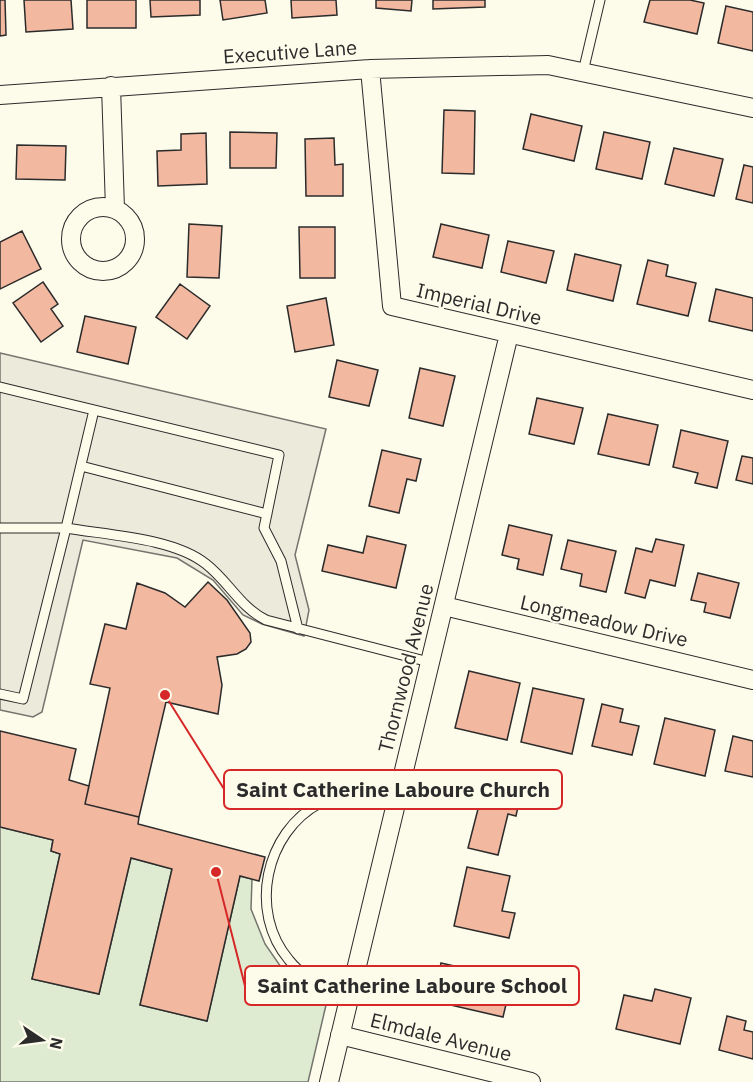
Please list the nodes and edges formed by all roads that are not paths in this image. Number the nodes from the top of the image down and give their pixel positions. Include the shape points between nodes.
1 (600, 0) edge
2 (370, 69) junction
3 (583, 72) junction
4 (111, 86) junction
5 (0, 95) edge
6 (753, 108) edge
7 (115, 209) dead end
8 (509, 334) junction
9 (0, 387) edge
10 (753, 390) edge
11 (94, 410) junction
12 (81, 466) junction
13 (267, 514) junction
14 (0, 528) edge
15 (66, 528) junction
16 (444, 606) junction
17 (297, 629) junction
18 (429, 662) junction
19 (753, 680) edge
20 (0, 694) edge
21 (402, 776) junction
22 (348, 1003) junction
23 (340, 1035) junction
24 (329, 1082) edge
25 (531, 1082) edge

1 - 3 lane
2 - 3 street, Executive Lane via 548,65
2 - 4 street, Executive Lane
2 - 8 street, Imperial Drive via 392,306
3 - 6 street, Executive Lane
4 - 5 street, Executive Lane
4 - 7 street
8 - 10 street, Imperial Drive
8 - 16 street, Thornwood Avenue
9 - 11 lane
11 - 12 lane
11 - 13 lane via 279,455
12 - 13 lane
12 - 15 lane
13 - 17 lane via 264,528 281,561
14 - 15 lane
15 - 17 lane via 175,547 206,564 250,612
15 - 20 lane via 23,699
16 - 18 street, Thornwood Avenue
16 - 19 street, Longmeadow Drive
17 - 18 lane
18 - 21 street, Thornwood Avenue
21 - 22 street, Thornwood Avenue
21 - 22 lane via 319,803 288,829 272,857 266,889 270,928 289,961
22 - 23 street, Thornwood Avenue
23 - 24 street, Thornwood Avenue
23 - 25 street, Elmdale Avenue

